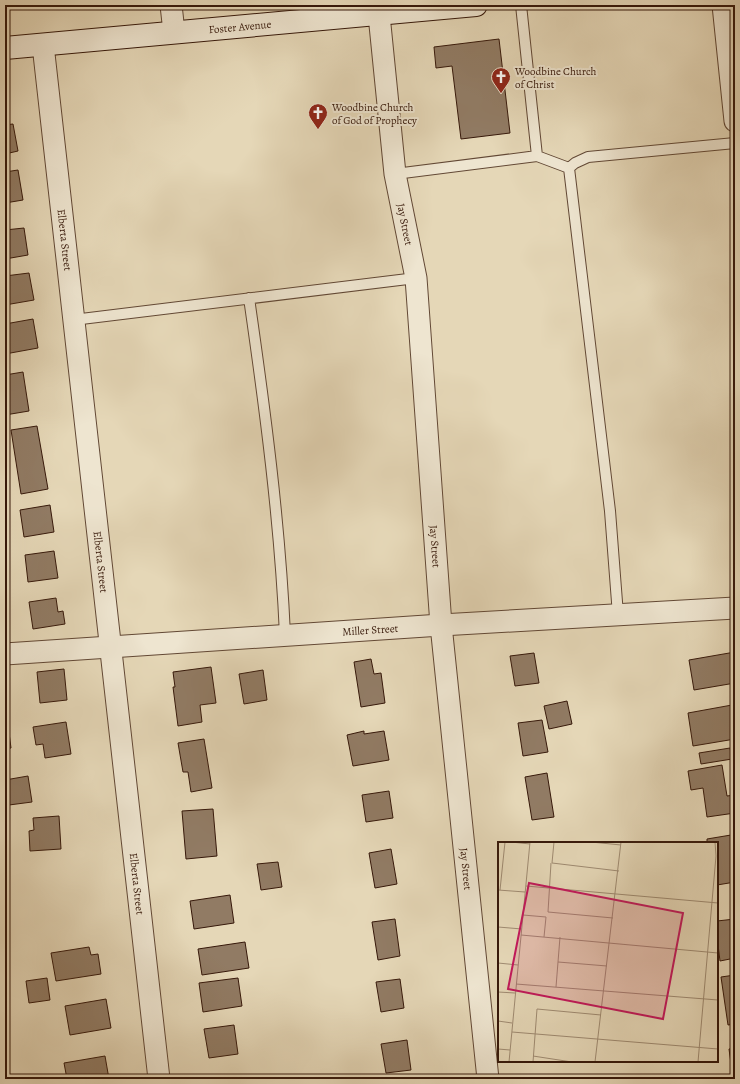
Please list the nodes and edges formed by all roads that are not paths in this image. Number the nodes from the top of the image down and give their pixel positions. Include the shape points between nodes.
1 (171, 5) edge
2 (476, 5) edge
3 (521, 5) edge
4 (723, 5) edge
5 (420, 8) edge
6 (378, 15) junction
7 (174, 32) junction
8 (43, 45) junction
9 (5, 48) edge
10 (735, 121) edge
11 (735, 143) edge
12 (537, 156) junction
13 (569, 168) junction
14 (395, 174) junction
15 (416, 278) junction
16 (249, 298) junction
17 (73, 320) junction
18 (735, 608) edge
19 (618, 615) junction
20 (441, 625) junction
21 (285, 635) junction
22 (109, 646) junction
23 (5, 654) edge
24 (159, 1079) edge
25 (488, 1079) edge

1 - 7 street
2 - 5 main road, Foster Avenue
3 - 12 lane
4 - 10 street
5 - 6 main road, Foster Avenue
6 - 7 main road, Foster Avenue
6 - 14 street, Jay Street
7 - 8 main road, Foster Avenue
8 - 9 main road, Foster Avenue
8 - 17 street, Elberta Street
11 - 13 lane via 588,157
12 - 13 lane
12 - 14 lane
13 - 19 lane via 610,511
14 - 15 street, Jay Street
15 - 16 lane
15 - 20 street, Jay Street
16 - 17 lane
16 - 21 lane via 275,502
17 - 22 street, Elberta Street
18 - 19 street, Miller Street
19 - 20 street, Miller Street
20 - 21 street, Miller Street
20 - 25 street, Jay Street
21 - 22 street, Miller Street
22 - 23 street, Miller Street
22 - 24 street, Elberta Street

